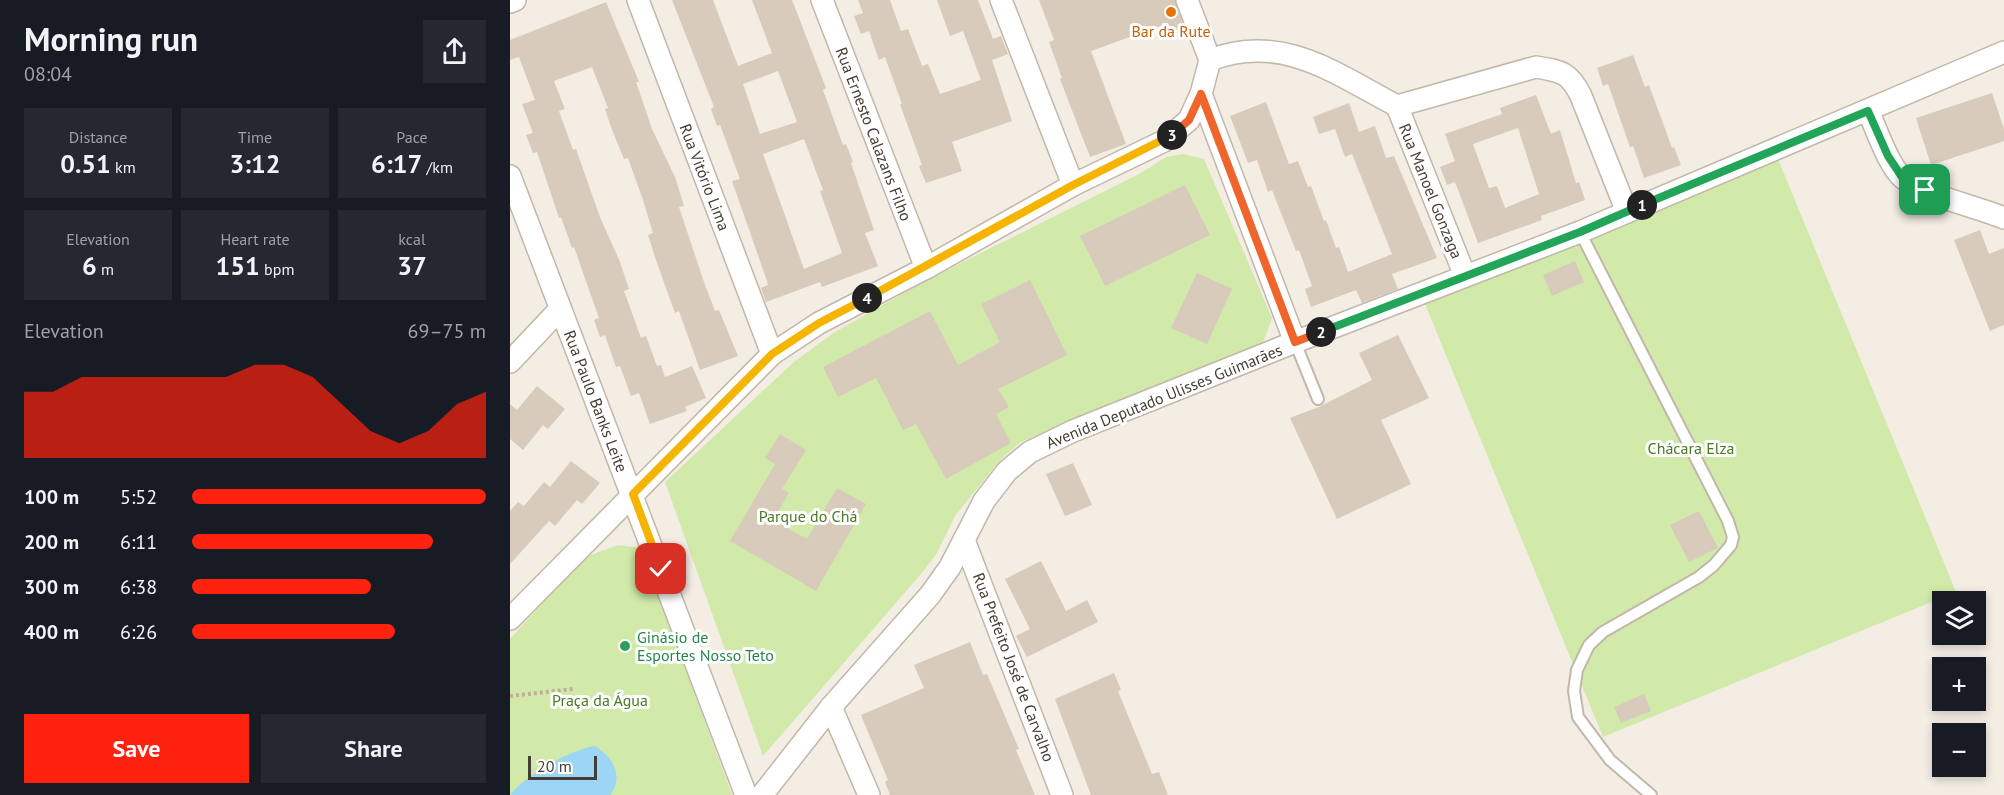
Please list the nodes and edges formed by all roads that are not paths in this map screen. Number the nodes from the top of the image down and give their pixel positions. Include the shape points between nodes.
1 (515, 0) edge
2 (638, 0) edge
3 (822, 0) edge
4 (1002, 0) edge
5 (1187, 0) edge
6 (510, 2) edge
7 (2004, 52) edge
8 (1210, 60) junction
9 (1201, 94) junction
10 (1397, 106) junction
11 (1868, 111) junction
12 (510, 176) edge
13 (1073, 185) junction
14 (1627, 212) junction
15 (2004, 218) edge
16 (1580, 232) junction
17 (926, 268) junction
18 (1465, 276) junction
19 (560, 309) junction
20 (1295, 342) junction
21 (772, 354) junction
22 (510, 362) edge
23 (1318, 399) dead end
24 (633, 494) junction
25 (964, 540) junction
26 (510, 619) edge
27 (831, 707) junction
28 (1651, 794) edge
29 (746, 795) edge
30 (762, 795) edge
31 (869, 795) edge
32 (1062, 795) edge

1 - 6 street
2 - 21 street, Rua Vitório Lima
3 - 17 street, Rua Ernesto Calazans Filho
4 - 13 street
5 - 8 street
7 - 11 street, Avenida Deputado Ulisses Guimarães
8 - 9 street
8 - 10 street via 1230,53 1272,50 1318,64
9 - 13 street via 1189,120 1164,141
9 - 20 street
10 - 14 street via 1536,68 1557,70 1573,79
10 - 18 street, Rua Manoel Gonzaga
11 - 14 street, Avenida Deputado Ulisses Guimarães
11 - 15 street via 1902,177 1925,190
12 - 19 street, Rua Paulo Banks Leite
13 - 17 street
14 - 16 street, Avenida Deputado Ulisses Guimarães
16 - 18 street, Avenida Deputado Ulisses Guimarães
16 - 28 lane via 1733,537 1720,558 1699,577 1603,632 1589,645 1577,670 1574,691 1578,717 1610,760
17 - 21 street via 819,323
18 - 20 street, Avenida Deputado Ulisses Guimarães
19 - 22 street
19 - 24 street, Rua Paulo Banks Leite
20 - 23 lane
20 - 25 street, Avenida Deputado Ulisses Guimarães via 1030,452 1007,471 984,501
21 - 24 street
24 - 26 street
24 - 29 street, Rua Paulo Banks Leite
25 - 27 street, Avenida Deputado Ulisses Guimarães via 930,595
25 - 32 street, Rua Prefeito José de Carvalho
27 - 30 street, Avenida Deputado Ulisses Guimarães
27 - 31 street

